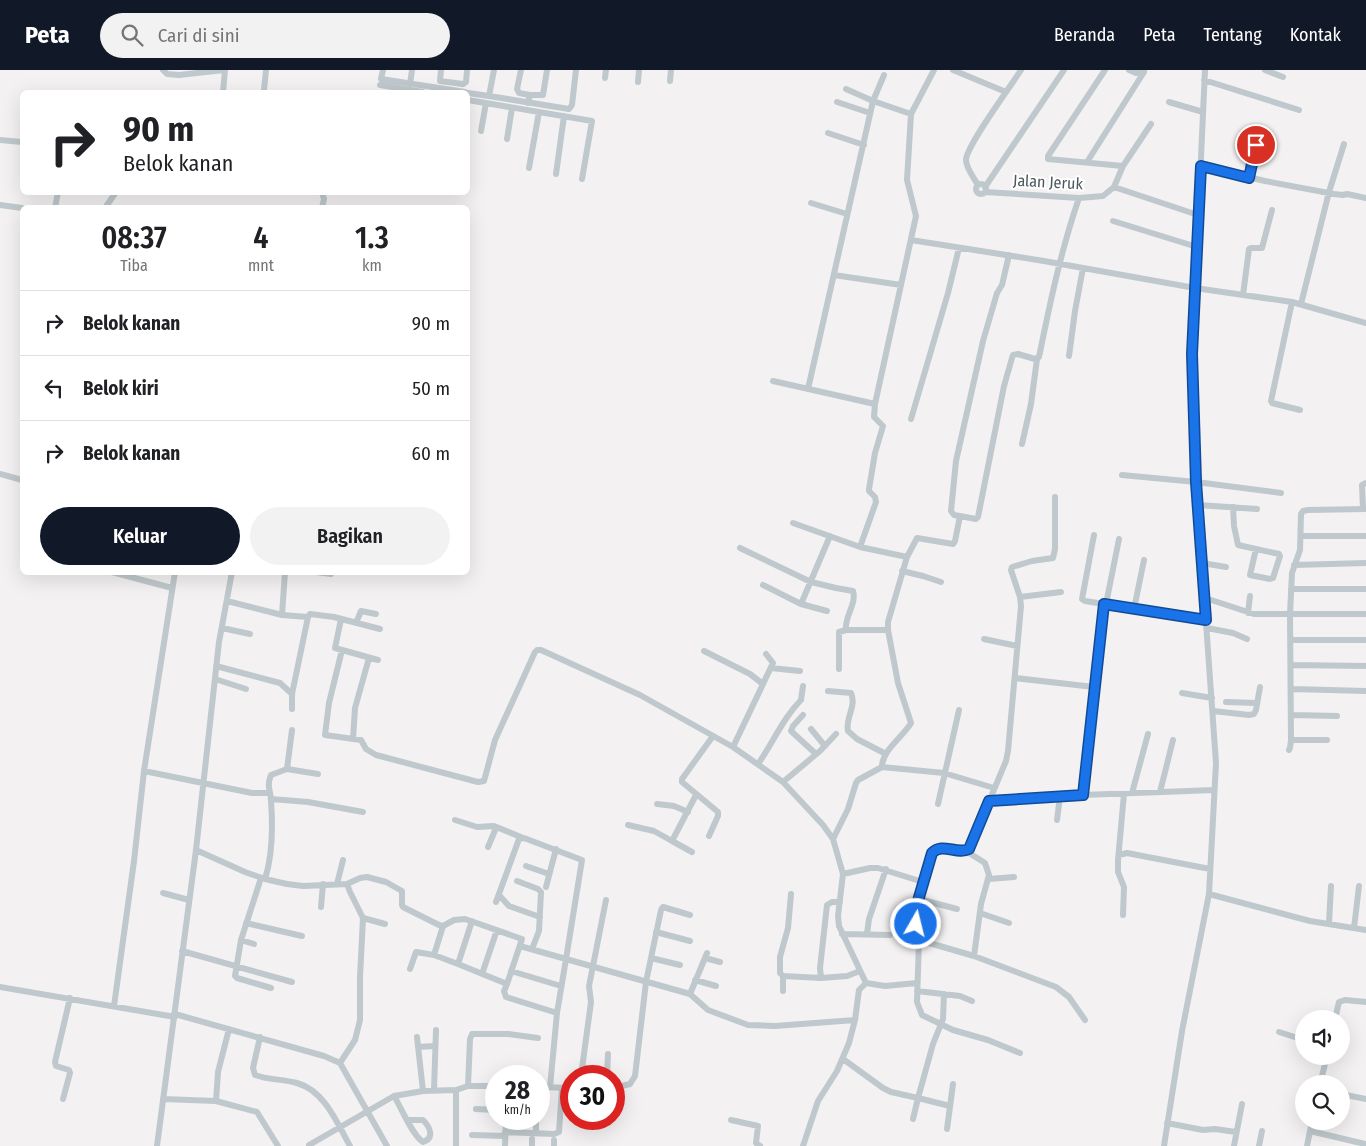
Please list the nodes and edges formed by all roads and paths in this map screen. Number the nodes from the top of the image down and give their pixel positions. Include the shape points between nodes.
1 (162, 70) edge
2 (224, 70) edge
3 (266, 70) edge
4 (383, 70) edge
5 (412, 70) edge
6 (441, 70) edge
7 (468, 70) edge
8 (494, 70) edge
9 (521, 70) edge
10 (548, 70) edge
11 (576, 70) edge
12 (606, 70) edge
13 (639, 70) edge
14 (671, 70) edge
15 (934, 70) edge
16 (953, 70) edge
17 (1021, 70) edge
18 (1064, 70) edge
19 (1105, 70) edge
20 (1129, 70) edge
21 (1205, 70) edge
22 (1268, 70) edge
23 (1144, 71) edge
24 (884, 75) dead end
25 (1283, 77) dead end
26 (605, 78) dead end
27 (1204, 80) junction
28 (670, 81) dead end
29 (452, 82) junction
30 (638, 82) dead end
31 (380, 86) edge
32 (408, 89) edge
33 (846, 89) dead end
34 (223, 90) edge
35 (264, 90) dead end
36 (450, 90) joint
37 (1006, 92) junction
38 (470, 94) edge
39 (530, 95) junction
40 (489, 96) junction
41 (470, 100) edge
42 (873, 101) junction
43 (837, 102) dead end
44 (1169, 102) dead end
45 (486, 103) junction
46 (528, 103) junction
47 (512, 108) junction
48 (1299, 110) dead end
49 (538, 112) junction
50 (1203, 112) junction
51 (870, 114) junction
52 (911, 114) junction
53 (564, 116) junction
54 (1151, 124) dead end
55 (481, 131) dead end
56 (828, 133) dead end
57 (507, 139) dead end
58 (0, 140) edge
59 (20, 142) edge
60 (864, 144) junction
61 (1344, 144) dead end
62 (1256, 145) dead end
63 (1087, 162) junction
64 (1123, 166) junction
65 (1201, 166) junction
66 (529, 168) dead end
67 (556, 174) dead end
68 (1249, 178) junction
69 (582, 179) dead end
70 (1114, 187) junction
71 (985, 189) junction
72 (1329, 192) junction
73 (1079, 198) junction
74 (1366, 198) edge
75 (811, 203) dead end
76 (0, 205) edge
77 (20, 208) edge
78 (1272, 210) dead end
79 (847, 214) junction
80 (1198, 215) junction
81 (1113, 221) dead end
82 (911, 240) junction
83 (1197, 247) junction
84 (959, 248) junction
85 (1009, 255) junction
86 (1059, 264) junction
87 (1083, 268) junction
88 (834, 275) junction
89 (901, 285) junction
90 (1195, 288) junction
91 (1243, 295) junction
92 (1292, 302) junction
93 (1301, 304) junction
94 (1366, 323) edge
95 (1069, 356) dead end
96 (1037, 359) junction
97 (773, 381) dead end
98 (808, 389) junction
99 (875, 404) junction
100 (1300, 410) dead end
101 (911, 419) dead end
102 (1022, 444) dead end
103 (0, 474) edge
104 (1122, 475) dead end
105 (20, 479) edge
106 (1196, 482) junction
107 (1366, 483) edge
108 (1281, 493) dead end
109 (1055, 497) dead end
110 (1198, 505) junction
111 (1233, 507) junction
112 (1257, 509) dead end
113 (1364, 509) edge
114 (960, 516) junction
115 (793, 523) dead end
116 (1094, 535) dead end
117 (830, 536) junction
118 (1302, 536) junction
119 (1366, 536) edge
120 (1119, 539) dead end
121 (860, 547) junction
122 (740, 548) dead end
123 (1256, 549) junction
124 (906, 557) junction
125 (1144, 560) dead end
126 (1202, 563) junction
127 (1366, 563) edge
128 (1294, 565) junction
129 (1226, 567) dead end
130 (902, 571) junction
131 (123, 575) edge
132 (174, 575) edge
133 (231, 575) edge
134 (286, 575) edge
135 (811, 582) junction
136 (941, 582) dead end
137 (763, 585) dead end
138 (172, 588) junction
139 (1291, 589) junction
140 (1366, 589) edge
141 (1061, 592) dead end
142 (1250, 596) dead end
143 (1020, 597) junction
144 (1205, 598) junction
145 (227, 601) junction
146 (802, 604) junction
147 (1105, 604) junction
148 (1134, 609) junction
149 (827, 611) dead end
150 (1248, 612) junction
151 (282, 614) junction
152 (376, 614) dead end
153 (1290, 614) junction
154 (1366, 614) edge
155 (308, 617) junction
156 (341, 619) junction
157 (1206, 620) junction
158 (356, 623) junction
159 (222, 628) junction
160 (1207, 628) junction
161 (380, 629) dead end
162 (846, 630) junction
163 (888, 630) junction
164 (250, 634) dead end
165 (984, 639) dead end
166 (1246, 639) dead end
167 (1291, 640) junction
168 (1366, 640) edge
169 (1017, 646) junction
170 (342, 650) junction
171 (704, 651) dead end
172 (766, 654) dead end
173 (369, 658) junction
174 (378, 660) dead end
175 (1292, 665) junction
176 (216, 666) junction
177 (1366, 666) edge
178 (771, 668) junction
179 (839, 669) dead end
180 (800, 671) dead end
181 (1016, 678) junction
182 (215, 679) junction
183 (763, 684) junction
184 (803, 686) dead end
185 (1094, 687) junction
186 (1260, 687) dead end
187 (246, 689) dead end
188 (1292, 690) junction
189 (828, 691) dead end
190 (1366, 691) edge
191 (1182, 693) dead end
192 (292, 694) junction
193 (1212, 698) junction
194 (1226, 702) dead end
195 (1257, 702) junction
196 (292, 709) dead end
197 (959, 710) dead end
198 (1213, 711) junction
199 (803, 715) dead end
200 (1292, 715) junction
201 (1337, 716) dead end
202 (811, 729) dead end
203 (292, 730) dead end
204 (836, 734) dead end
205 (1148, 734) dead end
206 (713, 736) junction
207 (353, 739) junction
208 (1173, 740) dead end
209 (1291, 740) junction
210 (1327, 740) dead end
211 (825, 746) junction
212 (733, 747) junction
213 (1289, 750) dead end
214 (816, 754) junction
215 (886, 754) junction
216 (758, 764) junction
217 (882, 767) junction
218 (288, 769) junction
219 (144, 771) junction
220 (944, 773) junction
221 (318, 774) dead end
222 (203, 782) junction
223 (783, 782) junction
224 (994, 788) junction
225 (1214, 790) junction
226 (1160, 792) junction
227 (1132, 793) junction
228 (1124, 794) junction
229 (696, 795) junction
230 (1083, 795) junction
231 (270, 796) junction
232 (1060, 796) junction
233 (989, 801) junction
234 (656, 804) dead end
235 (938, 804) dead end
236 (363, 812) dead end
237 (688, 812) junction
238 (455, 820) dead end
239 (1057, 820) dead end
240 (628, 825) dead end
241 (496, 828) junction
242 (709, 836) dead end
243 (521, 838) junction
244 (833, 839) junction
245 (672, 841) junction
246 (488, 847) dead end
247 (556, 849) junction
248 (196, 850) junction
249 (966, 851) junction
250 (692, 852) dead end
251 (1119, 855) junction
252 (343, 860) dead end
253 (526, 866) dead end
254 (886, 869) junction
255 (1210, 869) junction
256 (549, 874) junction
257 (844, 874) junction
258 (263, 878) junction
259 (1014, 878) dead end
260 (989, 879) junction
261 (516, 881) dead end
262 (923, 882) junction
263 (323, 884) junction
264 (337, 884) junction
265 (348, 884) junction
266 (1331, 886) dead end
267 (1359, 886) dead end
268 (546, 887) dead end
269 (164, 893) dead end
270 (499, 894) junction
271 (791, 894) dead end
272 (1209, 894) junction
273 (919, 899) junction
274 (189, 900) junction
275 (606, 900) dead end
276 (496, 902) dead end
277 (840, 902) junction
278 (321, 907) dead end
279 (957, 909) dead end
280 (980, 913) junction
281 (690, 915) dead end
282 (1123, 915) dead end
283 (540, 917) junction
284 (363, 918) junction
285 (472, 921) junction
286 (246, 923) junction
287 (1009, 923) dead end
288 (385, 924) dead end
289 (1329, 924) junction
290 (443, 926) junction
291 (1354, 928) junction
292 (497, 930) junction
293 (1366, 930) edge
294 (656, 932) junction
295 (842, 934) junction
296 (867, 934) junction
297 (890, 935) dead end
298 (302, 936) dead end
299 (241, 940) junction
300 (919, 940) junction
301 (690, 941) dead end
302 (521, 942) junction
303 (254, 944) dead end
304 (533, 947) junction
305 (182, 951) junction
306 (434, 955) junction
307 (974, 956) junction
308 (651, 958) junction
309 (566, 959) junction
310 (720, 962) dead end
311 (458, 964) junction
312 (680, 965) dead end
313 (593, 966) junction
314 (236, 967) junction
315 (410, 969) dead end
316 (511, 971) junction
317 (860, 971) junction
318 (482, 974) junction
319 (783, 976) junction
320 (821, 978) junction
321 (696, 980) junction
322 (292, 982) dead end
323 (646, 982) junction
324 (866, 983) junction
325 (917, 983) junction
326 (506, 984) junction
327 (0, 986) edge
328 (561, 986) junction
329 (716, 986) dead end
330 (271, 988) dead end
331 (783, 991) dead end
332 (917, 991) junction
333 (690, 994) junction
334 (944, 994) junction
335 (70, 998) junction
336 (972, 1001) dead end
337 (1366, 1002) edge
338 (114, 1006) junction
339 (1338, 1010) edge
340 (558, 1013) junction
341 (175, 1016) junction
342 (855, 1020) junction
343 (1085, 1020) dead end
344 (940, 1024) junction
345 (229, 1029) junction
346 (436, 1030) dead end
347 (1279, 1032) dead end
348 (260, 1037) junction
349 (417, 1037) dead end
350 (1295, 1037) edge
351 (538, 1038) dead end
352 (435, 1046) junction
353 (418, 1048) junction
354 (1020, 1053) dead end
355 (608, 1054) dead end
356 (843, 1059) junction
357 (340, 1063) junction
358 (582, 1065) edge
359 (607, 1065) edge
360 (952, 1084) dead end
361 (468, 1086) junction
362 (485, 1086) edge
363 (625, 1086) edge
364 (550, 1087) joint
365 (560, 1088) edge
366 (434, 1090) junction
367 (456, 1090) junction
368 (423, 1091) junction
369 (394, 1096) junction
370 (1350, 1096) edge
371 (918, 1098) junction
372 (63, 1099) dead end
373 (163, 1099) junction
374 (1366, 1099) edge
375 (216, 1101) junction
376 (1242, 1104) dead end
377 (950, 1106) junction
378 (476, 1110) dead end
379 (485, 1110) edge
380 (368, 1111) junction
381 (913, 1119) dead end
382 (408, 1120) dead end
383 (731, 1120) dead end
384 (1167, 1123) junction
385 (339, 1128) junction
386 (947, 1129) dead end
387 (505, 1130) edge
388 (560, 1130) edge
389 (1310, 1131) joint
390 (1236, 1132) junction
391 (1262, 1132) dead end
392 (505, 1134) junction
393 (472, 1135) dead end
394 (534, 1139) edge
395 (1365, 1144) edge
396 (309, 1145) edge
397 (157, 1146) edge
398 (278, 1146) edge
399 (350, 1146) edge
400 (387, 1146) edge
401 (456, 1146) edge
402 (505, 1146) edge
403 (760, 1146) edge
404 (803, 1146) edge
405 (1164, 1146) edge
406 (1234, 1146) edge
407 (1259, 1146) edge
408 (1307, 1146) edge

1 - 2 street via 179,75
2 - 34 street
3 - 35 street
4 - 31 street
5 - 32 street
6 - 29 street via 440,80
7 - 29 street via 465,84
8 - 40 street
9 - 39 street via 518,91
10 - 39 street via 543,95
11 - 46 street via 569,109
12 - 26 street
13 - 30 street
14 - 28 street
15 - 52 street
16 - 37 street
17 - 37 street
18 - 71 street
19 - 63 street via 1048,156 1050,161
20 - 23 street via 1136,73
21 - 27 street
22 - 25 street
23 - 63 street
24 - 42 street
27 - 48 street
27 - 50 street
29 - 36 street
31 - 32 street
32 - 36 street
33 - 42 street
37 - 71 street via 967,155 966,164 978,185 976,192 981,194
38 - 40 street
39 - 46 street
40 - 46 street
41 - 45 street
42 - 51 street
42 - 52 street
43 - 51 street
44 - 50 street
45 - 47 street
45 - 55 street
47 - 49 street
47 - 57 street
49 - 53 street
49 - 66 street
50 - 65 street
51 - 60 street
52 - 82 street via 907,180 916,216
53 - 67 street
53 - 69 street via 592,121
54 - 64 street
56 - 60 street
58 - 59 street
60 - 79 street
61 - 72 street
62 - 68 street
63 - 64 street
64 - 70 street
65 - 68 street
65 - 80 street
68 - 72 street
70 - 73 street, Jalan Jeruk via 1102,196
70 - 80 street
71 - 73 street, Jalan Jeruk
72 - 74 street
72 - 93 street
73 - 86 street
75 - 79 street
76 - 77 street
78 - 91 street via 1262,249 1249,249
79 - 88 street
80 - 83 street
81 - 83 street
82 - 84 street
82 - 89 street
83 - 90 street
84 - 85 street
84 - 101 street
85 - 86 street
85 - 114 street via 984,341 956,461 951,511
86 - 87 street
86 - 96 street
87 - 90 street
87 - 95 street
88 - 89 street
88 - 98 street
89 - 99 street
90 - 91 street
90 - 106 street via 1192,354
91 - 92 street
92 - 93 street
92 - 100 street via 1271,401
93 - 94 street
96 - 102 street
96 - 114 street via 1018,354 1012,358 978,517
97 - 98 street
98 - 99 street
99 - 121 street via 874,417 883,426 869,489 876,502
103 - 105 street
104 - 106 street
106 - 108 street
106 - 110 street
107 - 113 street via 1362,485
109 - 143 street via 1054,555 1051,559 1012,567
110 - 111 street
110 - 126 street
111 - 112 street
111 - 123 street via 1236,543
113 - 118 street via 1303,511
114 - 124 street via 953,544 917,538
115 - 117 street
116 - 147 street via 1082,599
117 - 121 street
117 - 135 street
118 - 119 street
118 - 128 street
120 - 147 street
121 - 124 street
122 - 135 street
123 - 123 street via 1279,554 1273,578 1250,575
124 - 130 street
125 - 148 street
126 - 129 street
126 - 144 street
127 - 128 street
128 - 139 street
130 - 136 street
130 - 163 street
131 - 138 street
132 - 138 street
133 - 145 street
134 - 151 street
135 - 146 street
135 - 162 street via 854,590
137 - 146 street
138 - 219 street
139 - 140 street
139 - 153 street
141 - 143 street
142 - 150 street
143 - 169 street
144 - 150 street
144 - 157 street
145 - 151 street
145 - 159 street
146 - 149 street
147 - 148 street
147 - 185 street
148 - 157 street
150 - 153 street
151 - 155 street
152 - 158 street via 361,611
153 - 154 street
153 - 167 street
155 - 156 street via 310,614
155 - 192 street
156 - 158 street
156 - 170 street via 335,646
157 - 160 street
158 - 161 street
159 - 164 street
159 - 176 street
160 - 166 street
160 - 193 street
162 - 163 street
162 - 179 street via 839,632
163 - 215 street via 898,683 912,719
165 - 169 street
167 - 168 street
167 - 175 street
169 - 181 street
170 - 173 street
170 - 207 street via 325,733 326,736
171 - 183 street
172 - 178 street via 773,660
173 - 174 street
173 - 207 street via 355,708
175 - 177 street
175 - 188 street
176 - 182 street
176 - 192 street via 280,682
178 - 180 street
178 - 183 street
181 - 185 street
181 - 224 street via 1008,751
182 - 187 street
182 - 222 street
183 - 212 street
184 - 216 street via 801,700 789,712
185 - 230 street
186 - 195 street
188 - 190 street
188 - 200 street
189 - 215 street via 850,693 852,703 848,731
191 - 193 street
192 - 196 street
193 - 198 street
194 - 195 street
195 - 198 street via 1254,714
197 - 220 street
198 - 225 street
199 - 214 street via 791,731
200 - 201 street
200 - 209 street
202 - 211 street
203 - 218 street
204 - 211 street
205 - 227 street
206 - 207 street via 632,691 538,650 495,740 482,782 376,755 366,749 361,740
206 - 212 street
206 - 229 street via 682,779 683,785
208 - 226 street
209 - 210 street
209 - 213 street
211 - 214 street
212 - 216 street
214 - 223 street
215 - 217 street
216 - 223 street
217 - 220 street
217 - 244 street via 858,780
218 - 221 street
218 - 231 street via 271,775 268,785
219 - 222 street
219 - 338 street
220 - 224 street
220 - 235 street
222 - 231 street
222 - 248 street
223 - 244 street
224 - 233 street
225 - 226 street
225 - 255 street
226 - 227 street
227 - 228 street
228 - 230 street
228 - 251 street
229 - 237 street
229 - 242 street via 719,814
230 - 232 street
231 - 236 street
231 - 258 street via 272,852
232 - 233 street
232 - 239 street
233 - 249 street via 973,842
234 - 237 street
237 - 245 street
238 - 241 street via 477,827
240 - 245 street via 654,831
241 - 243 street
241 - 246 street
243 - 247 street
243 - 270 street
244 - 257 street
245 - 250 street
247 - 256 street
247 - 309 street via 582,860
248 - 258 street
248 - 274 street
249 - 260 street via 985,863
249 - 262 street via 935,849
251 - 255 street via 1127,852
251 - 282 street via 1118,872 1124,887
252 - 264 street
253 - 256 street
254 - 257 street via 870,868
254 - 262 street
254 - 296 street
255 - 272 street
256 - 268 street
257 - 277 street
258 - 263 street via 303,886
258 - 286 street
259 - 260 street
260 - 280 street
261 - 283 street via 540,890
262 - 273 street
263 - 264 street
263 - 278 street
264 - 265 street
265 - 284 street
265 - 290 street via 367,877 386,882 402,892 403,907
266 - 289 street
267 - 291 street
269 - 274 street
270 - 276 street
270 - 283 street via 509,906
271 - 319 street via 788,928 780,957
272 - 289 street
272 - 384 street
273 - 279 street
273 - 300 street via 914,917
274 - 305 street
275 - 313 street
277 - 295 street via 838,921
277 - 320 street via 828,902 827,905
280 - 287 street
280 - 307 street
281 - 294 street via 663,907
283 - 304 street
284 - 288 street
284 - 357 street via 359,1031
285 - 290 street via 459,919
285 - 292 street
285 - 311 street
286 - 298 street
286 - 299 street
289 - 291 street
290 - 306 street
291 - 293 street
292 - 302 street
292 - 318 street
294 - 301 street
294 - 308 street
295 - 296 street
295 - 317 street
296 - 297 street
299 - 303 street
299 - 314 street
300 - 307 street
300 - 325 street
302 - 304 street
302 - 316 street
304 - 309 street
305 - 314 street
305 - 341 street
306 - 311 street
306 - 315 street via 416,952
307 - 343 street via 1056,988 1069,997
308 - 312 street
308 - 323 street
309 - 313 street
309 - 328 street
310 - 321 street via 706,956
311 - 318 street
313 - 323 street
313 - 358 street
314 - 322 street
314 - 330 street via 237,978
316 - 326 street
316 - 328 street
317 - 320 street via 847,976
317 - 324 street
318 - 326 street
319 - 320 street
319 - 331 street
321 - 329 street
321 - 333 street
323 - 333 street
323 - 363 street via 635,1076
324 - 325 street via 885,986
324 - 342 street via 859,990
325 - 332 street
326 - 340 street via 506,997
327 - 335 street
328 - 340 street
332 - 334 street
332 - 344 street via 922,1015
333 - 342 street via 708,1010 748,1025
334 - 336 street
334 - 344 street
335 - 338 street
335 - 372 street via 55,1062 56,1066 70,1073
337 - 339 street via 1345,1000 1340,1002
338 - 341 street
340 - 364 street
341 - 345 street
341 - 373 street
342 - 356 street
344 - 354 street
344 - 371 street
345 - 348 street
345 - 375 street via 218,1072
346 - 352 street
347 - 350 street
348 - 357 street
348 - 385 street via 253,1068 255,1075 296,1082 311,1089 322,1100
349 - 353 street
351 - 361 street via 472,1034
352 - 353 street
352 - 366 street
353 - 368 street
355 - 359 street
356 - 371 street via 883,1088
356 - 404 street via 818,1101
357 - 380 street
360 - 377 street
361 - 362 street
361 - 367 street
364 - 365 street
366 - 367 street
366 - 368 street
367 - 401 street
368 - 369 street
369 - 380 street
369 - 382 street
370 - 374 street
371 - 377 street
371 - 381 street
373 - 375 street
373 - 397 street
375 - 398 street via 257,1112
376 - 390 street
377 - 386 street
378 - 379 street
380 - 385 street
380 - 400 street
383 - 403 street via 758,1126 756,1143
384 - 390 street
384 - 405 street
385 - 396 street
385 - 399 street
387 - 392 street
388 - 394 street
389 - 395 street
389 - 408 street
390 - 406 street
391 - 407 street
392 - 393 street
392 - 394 street
392 - 402 street

